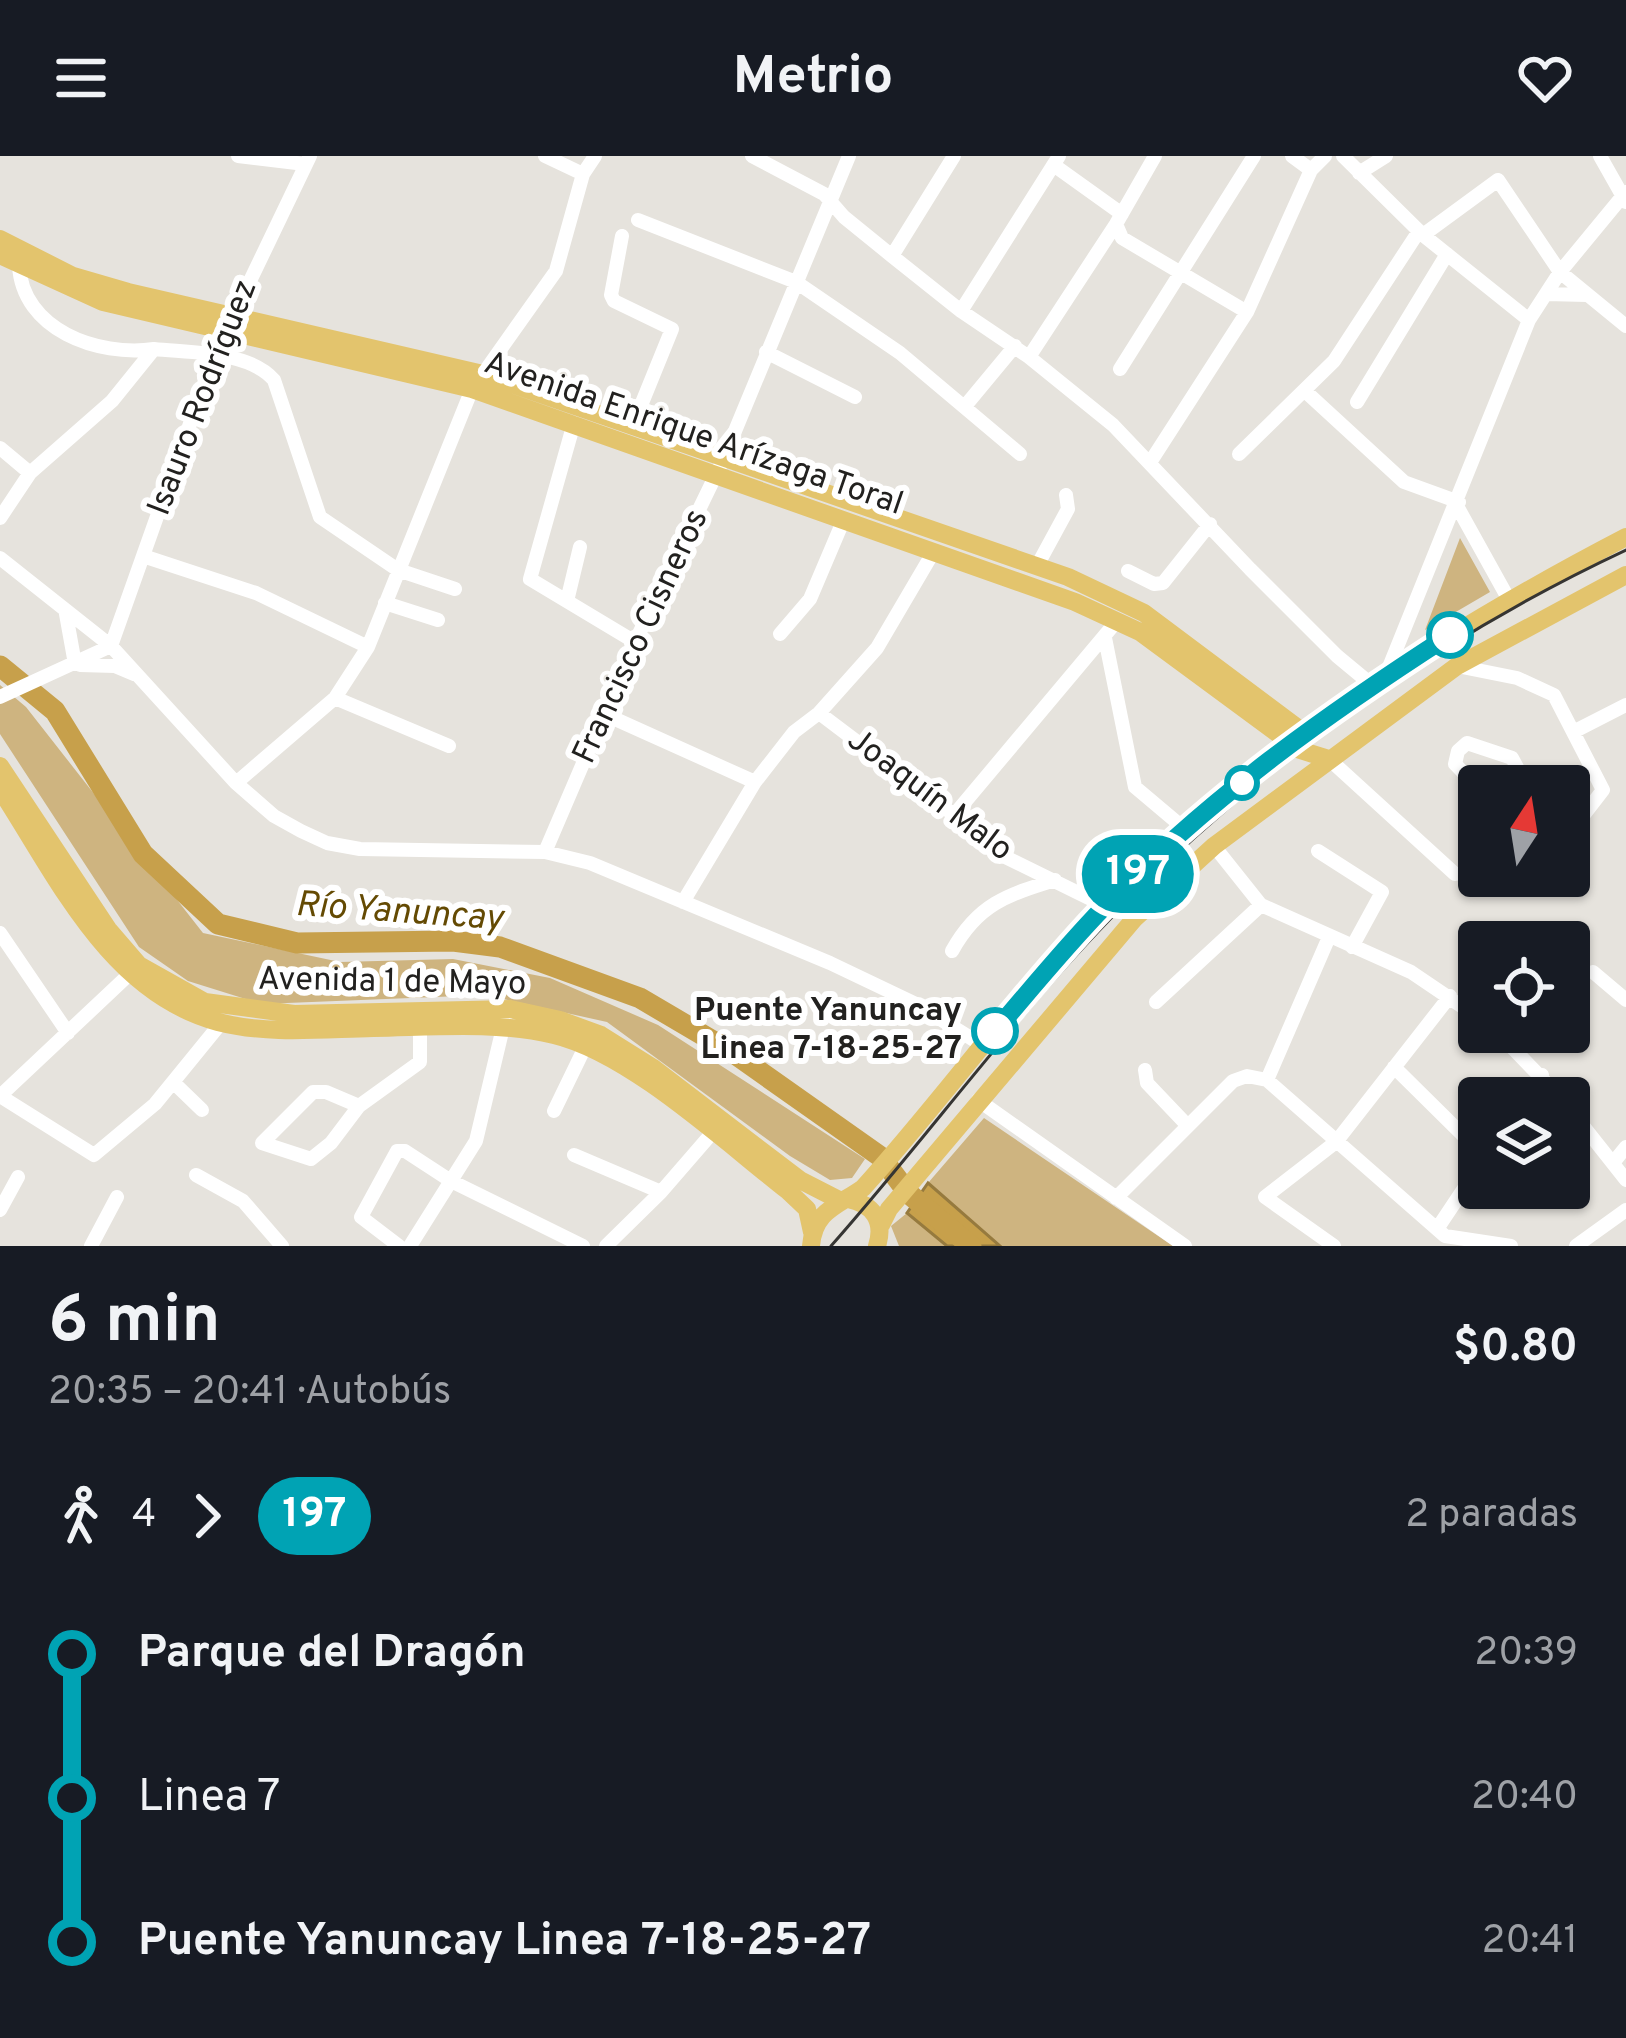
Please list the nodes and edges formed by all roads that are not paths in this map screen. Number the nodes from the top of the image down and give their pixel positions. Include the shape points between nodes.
1 (238, 156) edge
2 (545, 156) edge
3 (595, 156) edge
4 (752, 156) edge
5 (850, 156) edge
6 (954, 156) edge
7 (1155, 156) edge
8 (1254, 156) edge
9 (1292, 156) edge
10 (1325, 156) edge
11 (1343, 156) edge
12 (1386, 156) edge
13 (1600, 156) edge
14 (308, 160) edge
15 (1057, 161) edge
16 (1311, 170) junction
17 (1359, 173) junction
18 (583, 175) junction
19 (1624, 197) edge
20 (830, 202) junction
21 (1119, 219) junction
22 (638, 220) dead end
23 (1421, 233) junction
24 (622, 236) dead end
25 (0, 239) edge
26 (1447, 254) junction
27 (0, 255) edge
28 (892, 256) junction
29 (20, 265) junction
30 (1178, 272) junction
31 (1560, 272) junction
32 (796, 282) junction
33 (1546, 294) junction
34 (1587, 295) junction
35 (961, 311) junction
36 (1247, 312) junction
37 (1529, 320) junction
38 (228, 324) junction
39 (1626, 326) edge
40 (1015, 346) junction
41 (154, 349) junction
42 (766, 352) junction
43 (214, 356) junction
44 (1030, 357) junction
45 (1120, 369) dead end
46 (478, 381) junction
47 (1305, 391) junction
48 (855, 397) dead end
49 (1357, 402) dead end
50 (966, 405) junction
51 (574, 423) junction
52 (633, 424) junction
53 (0, 448) edge
54 (1020, 454) dead end
55 (1239, 454) dead end
56 (1150, 461) junction
57 (720, 467) junction
58 (30, 473) junction
59 (1066, 495) dead end
60 (1458, 504) junction
61 (2, 508) edge
62 (844, 519) junction
63 (1210, 524) junction
64 (1626, 537) edge
65 (580, 547) dead end
66 (934, 551) junction
67 (143, 556) junction
68 (0, 558) edge
69 (1037, 566) junction
70 (398, 570) junction
71 (1128, 571) dead end
72 (1626, 575) edge
73 (455, 589) dead end
74 (1508, 598) junction
75 (567, 601) junction
76 (385, 603) junction
77 (66, 614) junction
78 (438, 620) dead end
79 (1110, 630) junction
80 (780, 634) dead end
81 (634, 643) junction
82 (111, 646) junction
83 (368, 647) junction
84 (1483, 651) junction
85 (75, 664) junction
86 (1457, 666) junction
87 (137, 674) junction
88 (1490, 674) junction
89 (1378, 681) junction
90 (0, 697) edge
91 (335, 698) junction
92 (1626, 705) edge
93 (819, 713) junction
94 (604, 714) junction
95 (1576, 731) junction
96 (1297, 737) junction
97 (449, 746) dead end
98 (1329, 759) junction
99 (1516, 765) edge
100 (0, 766) edge
101 (1458, 767) edge
102 (755, 782) junction
103 (236, 783) junction
104 (0, 789) edge
105 (1590, 807) edge
106 (954, 815) junction
107 (1186, 830) junction
108 (1214, 846) junction
109 (1318, 851) dead end
110 (545, 852) junction
111 (1455, 874) dead end
112 (1055, 880) junction
113 (683, 902) junction
114 (1261, 904) junction
115 (1105, 906) junction
116 (0, 933) edge
117 (1329, 937) junction
118 (1352, 946) junction
119 (952, 950) dead end
120 (1062, 954) junction
121 (134, 970) junction
122 (1593, 972) dead end
123 (1450, 996) junction
124 (1065, 997) junction
125 (1626, 1000) edge
126 (1156, 1002) dead end
127 (1458, 1002) edge
128 (506, 1017) junction
129 (420, 1019) junction
130 (221, 1023) junction
131 (68, 1034) junction
132 (586, 1045) junction
133 (982, 1045) junction
134 (1519, 1053) edge
135 (1394, 1067) junction
136 (1145, 1070) dead end
137 (1542, 1075) edge
138 (1268, 1080) junction
139 (173, 1082) junction
140 (0, 1096) edge
141 (978, 1100) junction
142 (359, 1106) junction
143 (202, 1110) dead end
144 (554, 1111) dead end
145 (1186, 1124) junction
146 (1458, 1129) edge
147 (712, 1132) junction
148 (1590, 1134) edge
149 (1336, 1142) junction
150 (1626, 1148) edge
151 (574, 1155) dead end
152 (1613, 1163) junction
153 (196, 1174) dead end
154 (18, 1177) dead end
155 (1626, 1180) edge
156 (451, 1181) junction
157 (661, 1192) junction
158 (117, 1197) dead end
159 (1116, 1198) junction
160 (844, 1200) junction
161 (1458, 1206) edge
162 (0, 1210) edge
163 (1626, 1210) edge
164 (883, 1231) edge
165 (1442, 1237) edge
166 (812, 1239) edge
167 (92, 1246) edge
168 (282, 1246) edge
169 (399, 1246) edge
170 (410, 1246) edge
171 (583, 1246) edge
172 (605, 1246) edge
173 (1185, 1246) edge
174 (1334, 1246) edge
175 (1511, 1246) edge
176 (1576, 1246) edge

1 - 14 street
2 - 18 street
3 - 18 street
4 - 20 street
5 - 20 street, Francisco Cisneros
6 - 28 street
7 - 21 street
8 - 30 street
9 - 16 street
10 - 16 street
11 - 17 street
12 - 17 street
13 - 19 street
14 - 38 street, Isauro Rodríguez
15 - 21 street
15 - 35 street
16 - 36 street
17 - 23 street
18 - 46 street via 556,271
19 - 31 street
20 - 28 street
20 - 32 street, Francisco Cisneros
21 - 30 street via 1122,238
21 - 44 street
22 - 32 street
23 - 26 street
23 - 31 street via 1498,180
23 - 47 street
24 - 52 street via 611,296 672,329
25 - 38 main road, Avenida Enrique Arízaga Toral via 73,276
26 - 37 street
26 - 49 street
27 - 29 main road, Avenida Enrique Arízaga Toral
28 - 35 street
29 - 38 main road, Avenida Enrique Arízaga Toral via 103,302
29 - 41 street via 20,282 40,318 65,334 117,351
30 - 36 street
30 - 45 street
31 - 33 street
31 - 34 street
32 - 42 street, Francisco Cisneros
32 - 50 street
33 - 34 street
33 - 37 street
34 - 39 street
35 - 40 street
36 - 56 street
37 - 60 street
38 - 43 street, Isauro Rodríguez
38 - 46 main road, Avenida Enrique Arízaga Toral
40 - 44 street
40 - 50 street
41 - 43 street
41 - 58 street via 112,400
42 - 48 street
42 - 57 street, Francisco Cisneros
43 - 67 street, Isauro Rodríguez
43 - 70 street via 262,367 274,380 316,512
44 - 56 street
46 - 51 main road, Avenida Enrique Arízaga Toral
46 - 52 main road, Avenida Enrique Arízaga Toral
46 - 70 street
47 - 55 street
47 - 60 street via 1404,482
50 - 54 street
51 - 57 main road, Avenida Enrique Arízaga Toral
51 - 75 street via 530,579
52 - 57 main road, Avenida Enrique Arízaga Toral
53 - 58 street
56 - 63 street
57 - 62 main road, Avenida Enrique Arízaga Toral
57 - 69 main road, Avenida Enrique Arízaga Toral
57 - 81 street, Francisco Cisneros
58 - 61 street
59 - 69 street via 1068,509
60 - 74 street
60 - 89 street
62 - 66 main road, Avenida Enrique Arízaga Toral
62 - 80 street via 810,599
63 - 71 street via 1163,583
63 - 89 street via 1337,656
64 - 74 main road
65 - 75 street
66 - 79 main road, Avenida Enrique Arízaga Toral via 1075,602
66 - 93 street via 878,648
67 - 82 street, Isauro Rodríguez
67 - 83 street via 256,593
68 - 77 street
69 - 96 main road, Avenida Enrique Arízaga Toral via 1144,613
70 - 73 street
70 - 76 street
72 - 84 main road
74 - 89 main road
75 - 81 street
76 - 78 street
76 - 83 street
77 - 82 street
77 - 85 street
79 - 96 main road, Avenida Enrique Arízaga Toral via 1140,632
79 - 106 street
79 - 107 street via 1135,787
81 - 94 street, Francisco Cisneros
82 - 85 street
82 - 87 street
83 - 91 street
84 - 86 main road
84 - 88 street
85 - 87 street
85 - 90 street
86 - 88 street
86 - 98 main road
87 - 103 street
88 - 95 street via 1550,691
89 - 96 main road
91 - 97 street
91 - 103 street
92 - 95 street
93 - 102 street
93 - 106 street, Joaquín Malo
94 - 102 street
94 - 110 street, Francisco Cisneros
95 - 105 street via 1603,790
96 - 98 main road, Avenida Enrique Arízaga Toral via 1312,755
96 - 107 main road
98 - 108 main road
98 - 111 street
99 - 101 street via 1467,743
100 - 121 main road, Avenida 1 de Mayo
102 - 113 street
103 - 110 street via 274,816 327,842
104 - 121 main road, Avenida 1 de Mayo via 94,933
106 - 112 street, Joaquín Malo via 997,853
107 - 115 main road
108 - 114 street
108 - 124 main road
109 - 118 street via 1382,892
110 - 113 street
112 - 115 street, Joaquín Malo
112 - 119 street via 1007,895 967,924
113 - 133 street via 916,1004
114 - 117 street
114 - 126 street
115 - 120 main road
116 - 131 street
117 - 118 street
117 - 138 street
118 - 123 street
120 - 124 main road
120 - 133 main road
121 - 129 main road, Avenida 1 de Mayo via 235,1009
121 - 130 main road, Avenida 1 de Mayo via 190,1012
121 - 131 street
122 - 125 street
123 - 127 street
123 - 135 street
124 - 141 main road
128 - 129 main road, Avenida 1 de Mayo
128 - 132 main road, Avenida 1 de Mayo
128 - 156 street via 476,1141
128 - 160 main road, Avenida 1 de Mayo via 560,1020 601,1035 816,1191
129 - 130 main road, Avenida 1 de Mayo via 284,1030
129 - 142 street via 420,1062
130 - 139 street
131 - 140 street
132 - 144 street
132 - 147 main road, Avenida 1 de Mayo
133 - 160 main road via 867,1184
134 - 137 street
135 - 146 street
135 - 149 street
136 - 145 street via 1149,1086
138 - 145 street via 1237,1078
138 - 149 street
139 - 140 street via 94,1155
139 - 143 street
141 - 159 street
141 - 164 main road
142 - 142 street via 314,1092 262,1143 311,1159
145 - 159 street
147 - 157 street
147 - 166 main road, Avenida 1 de Mayo via 801,1202
148 - 152 street
149 - 165 street
149 - 174 street via 1265,1197
150 - 152 street
151 - 157 street
152 - 155 street
153 - 168 street via 243,1201
154 - 162 street
156 - 169 street via 405,1151 393,1155 361,1217
156 - 170 street
156 - 171 street
157 - 172 street
158 - 167 street
159 - 173 street
160 - 164 main road, Avenida 1 de Mayo via 871,1209
160 - 166 main road via 821,1215
161 - 165 street
163 - 176 street
165 - 175 street

